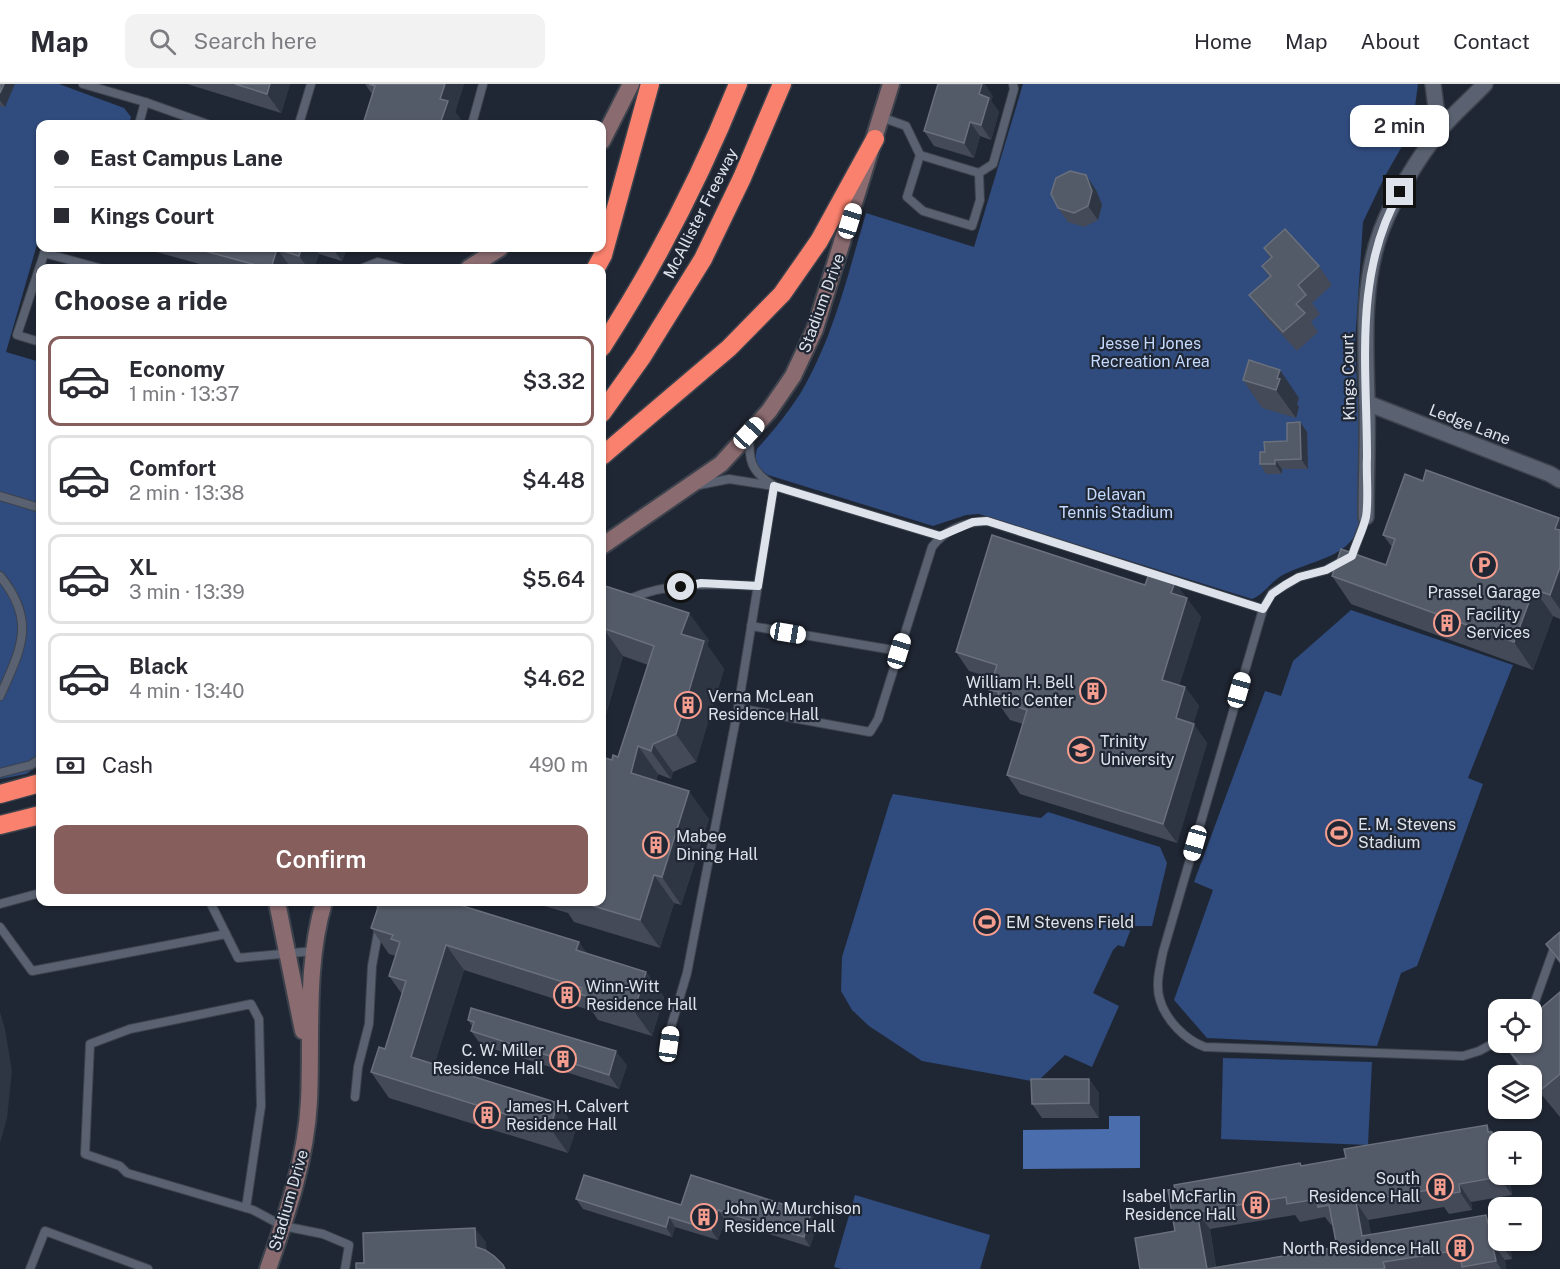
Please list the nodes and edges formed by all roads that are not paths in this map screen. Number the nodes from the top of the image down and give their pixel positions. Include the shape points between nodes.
1 (83, 84) edge
2 (311, 84) edge
3 (483, 84) edge
4 (631, 84) edge
5 (650, 84) edge
6 (738, 84) edge
7 (782, 84) edge
8 (891, 84) edge
9 (1013, 84) edge
10 (1433, 84) edge
11 (1485, 84) edge
12 (145, 102) junction
13 (881, 117) junction
14 (140, 120) edge
15 (196, 120) edge
16 (300, 120) edge
17 (473, 120) edge
18 (606, 133) edge
19 (875, 139) junction
20 (1430, 144) junction
21 (920, 155) junction
22 (979, 173) junction
23 (606, 244) edge
24 (51, 252) edge
25 (494, 252) edge
26 (87, 264) edge
27 (475, 264) edge
28 (36, 277) edge
29 (31, 292) junction
30 (36, 294) edge
31 (606, 340) edge
32 (36, 341) edge
33 (1367, 403) junction
34 (606, 407) edge
35 (749, 433) junction
36 (606, 453) edge
37 (1560, 480) edge
38 (774, 486) junction
39 (686, 488) junction
40 (0, 496) edge
41 (36, 506) edge
42 (1366, 516) joint
43 (940, 536) junction
44 (606, 543) edge
45 (0, 576) edge
46 (758, 586) junction
47 (623, 602) edge
48 (1263, 609) junction
49 (751, 626) junction
50 (899, 651) junction
51 (0, 696) edge
52 (738, 708) junction
53 (36, 762) edge
54 (0, 773) edge
55 (36, 784) edge
56 (0, 794) edge
57 (36, 816) edge
58 (0, 825) edge
59 (36, 894) edge
60 (0, 904) edge
61 (212, 906) edge
62 (278, 906) edge
63 (323, 906) edge
64 (381, 916) edge
65 (0, 927) edge
66 (226, 934) junction
67 (1560, 938) edge
68 (314, 951) junction
69 (288, 953) junction
70 (1536, 999) edge
71 (669, 1044) dead end
72 (1488, 1046) edge
73 (309, 1058) junction
74 (356, 1096) dead end
75 (246, 1208) junction
76 (282, 1226) junction
77 (30, 1269) edge
78 (148, 1269) edge
79 (268, 1269) edge
80 (345, 1269) edge

1 - 12 lane
2 - 16 lane
3 - 17 lane
4 - 18 main road
5 - 23 highway
6 - 31 highway, McAllister Freeway via 669,235
7 - 34 highway, McAllister Freeway via 703,259
8 - 13 main road, Stadium Drive
9 - 22 lane via 993,164
10 - 20 street, Kings Court via 1438,123
11 - 20 street, Kings Court
12 - 14 lane
12 - 15 lane
13 - 19 main road, Stadium Drive
13 - 21 lane via 906,126
19 - 35 main road, Stadium Drive via 815,329 793,376
19 - 36 highway via 819,241 782,294 729,348
20 - 33 street, Kings Court via 1380,233 1365,321
21 - 22 lane
21 - 22 lane via 907,197 923,211 972,226 980,200
24 - 26 lane
25 - 27 main road
28 - 29 lane
29 - 30 lane
29 - 32 lane via 17,335
33 - 37 street, Ledge Lane
33 - 42 street, Kings Court
35 - 38 lane via 749,457 758,476
35 - 39 main road, Stadium Drive via 721,464
38 - 39 lane via 729,480
38 - 43 lane
38 - 46 lane
39 - 44 main road, Stadium Drive
40 - 41 lane
42 - 48 lane via 1352,556 1326,570 1299,577 1272,594
43 - 48 lane via 973,522 987,521
43 - 50 lane via 932,547
45 - 51 lane via 23,619 22,641
46 - 47 lane via 701,583 640,594
46 - 49 lane
48 - 72 lane via 1163,952 1159,999 1168,1018 1194,1043 1205,1047 1463,1056
49 - 50 lane
49 - 52 lane
50 - 52 lane via 878,719 870,732
52 - 71 lane via 687,973
53 - 54 lane
55 - 56 highway
57 - 58 highway
59 - 60 lane
61 - 66 lane
62 - 69 main road, Stadium Drive
63 - 68 main road, Stadium Drive
64 - 74 lane
65 - 66 lane via 32,971
66 - 69 lane via 238,958
67 - 70 lane
68 - 69 lane
68 - 73 main road, Stadium Drive
69 - 73 main road, Stadium Drive
73 - 76 main road, Stadium Drive via 304,1143 296,1185
75 - 75 lane via 127,1173 120,1166 85,1154 90,1044 130,1029 251,1004 259,1018 261,1106
75 - 76 lane
76 - 79 main road, Stadium Drive
76 - 80 lane via 323,1234 349,1245
77 - 78 lane via 45,1231

